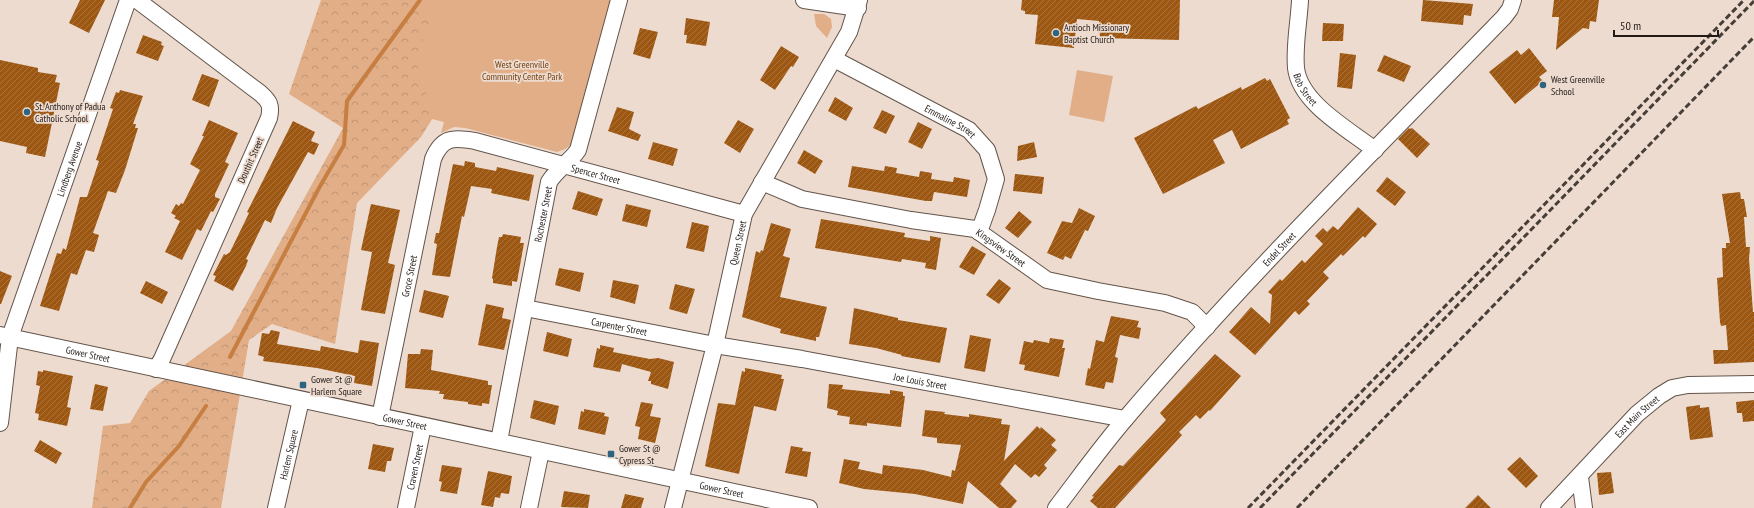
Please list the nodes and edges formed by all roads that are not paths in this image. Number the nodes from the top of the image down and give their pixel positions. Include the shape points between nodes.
1 (128, 0) edge
2 (137, 0) edge
3 (619, 0) edge
4 (804, 0) edge
5 (1300, 0) edge
6 (1513, 0) edge
7 (858, 4) edge
8 (834, 59) junction
9 (448, 141) joint
10 (1375, 150) junction
11 (565, 164) junction
12 (762, 182) junction
13 (744, 214) junction
14 (979, 232) junction
15 (525, 308) junction
16 (1207, 327) junction
17 (5, 336) edge
18 (715, 345) junction
19 (156, 369) junction
20 (1754, 384) edge
21 (301, 400) junction
22 (380, 417) junction
23 (1125, 419) junction
24 (0, 423) edge
25 (423, 426) junction
26 (499, 441) junction
27 (541, 451) junction
28 (1580, 477) junction
29 (680, 480) junction
30 (276, 508) edge
31 (406, 508) edge
32 (529, 508) edge
33 (673, 508) edge
34 (809, 508) edge
35 (1056, 508) edge
36 (1549, 508) edge
37 (1584, 508) edge

1 - 17 street, Lindberg Avenue
2 - 19 street, Douthit Street via 260,93 268,100 271,108 234,198
3 - 11 street, Rochester Street via 578,150
4 - 7 street
5 - 10 street, Bob Street via 1296,48 1299,81 1306,95 1319,108
6 - 10 street, Endel Street via 1504,17
7 - 8 street, Queen Street via 849,32
8 - 12 street, Queen Street
8 - 14 street, Emmaline Street via 969,130 987,150 996,179
9 - 11 street, Spencer Street via 458,138 475,141
9 - 22 street, Groce Street via 438,148 433,159
10 - 16 street, Endel Street via 1280,247
11 - 13 street, Spencer Street
11 - 15 street, Rochester Street via 554,173 549,182
12 - 13 street, Queen Street
12 - 14 street, Kingsview Street via 802,199
13 - 18 street, Queen Street
14 - 16 street, Kingsview Street via 1047,280 1098,292 1165,303 1192,312
15 - 18 street, Carpenter Street
15 - 26 street, Rochester Street
16 - 23 street, Endel Street
17 - 19 street, Gower Street
17 - 24 street, Lindberg Avenue
18 - 23 street, Joe Louis Street
18 - 29 street, Queen Street
19 - 21 street, Gower Street
20 - 28 street, East Main Street via 1688,385 1672,388 1636,414
21 - 22 street, Gower Street
21 - 30 street, Harlem Square
22 - 25 street, Gower Street
23 - 35 street, Endel Street
25 - 26 street, Gower Street
25 - 31 street, Craven Street
26 - 27 street, Gower Street
27 - 29 street, Gower Street
27 - 32 street
28 - 36 street, East Main Street
28 - 37 street
29 - 33 street, Queen Street
29 - 34 street, Gower Street

